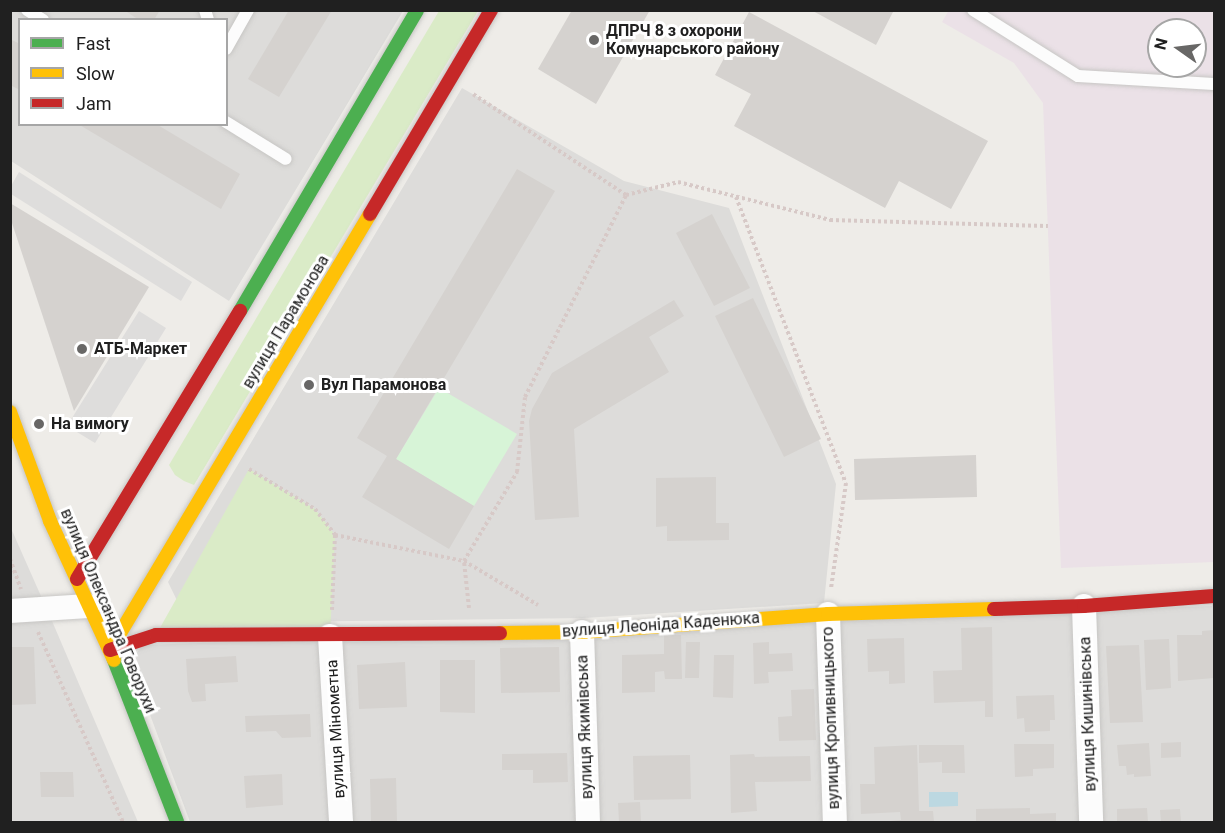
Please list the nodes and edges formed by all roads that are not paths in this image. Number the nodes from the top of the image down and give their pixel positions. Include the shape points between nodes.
1 (27, 10) edge
2 (248, 10) edge
3 (417, 10) edge
4 (490, 10) edge
5 (974, 10) edge
6 (41, 18) edge
7 (228, 45) edge
8 (1215, 84) edge
9 (228, 123) edge
10 (286, 159) dead end
11 (10, 412) edge
12 (77, 579) junction
13 (1215, 596) edge
14 (88, 606) junction
15 (1084, 606) junction
16 (19, 610) edge
17 (828, 614) junction
18 (582, 632) junction
19 (330, 636) junction
20 (110, 650) junction
21 (177, 822) edge
22 (341, 822) edge
23 (588, 822) edge
24 (835, 822) edge
25 (1091, 822) edge

1 - 6 lane
2 - 7 lane
3 - 12 street
4 - 20 street, вулиця Парамонова
5 - 8 lane via 1078,76
9 - 10 lane
11 - 12 street, вулиця Олександра Говорухи
12 - 14 street, вулиця Олександра Говорухи
13 - 15 street, вулиця Леоніда Каденюка
14 - 16 street
14 - 20 street, вулиця Олександра Говорухи
15 - 17 street, вулиця Леоніда Каденюка
15 - 25 street, вулиця Кишинівська
17 - 18 street, вулиця Леоніда Каденюка
17 - 24 street, вулиця Кропивницького
18 - 19 street, вулиця Леоніда Каденюка
18 - 23 street, вулиця Якимівська
19 - 20 street, вулиця Леоніда Каденюка via 156,635
19 - 22 street, вулиця Мінометна
20 - 21 street, вулиця Олександра Говорухи

